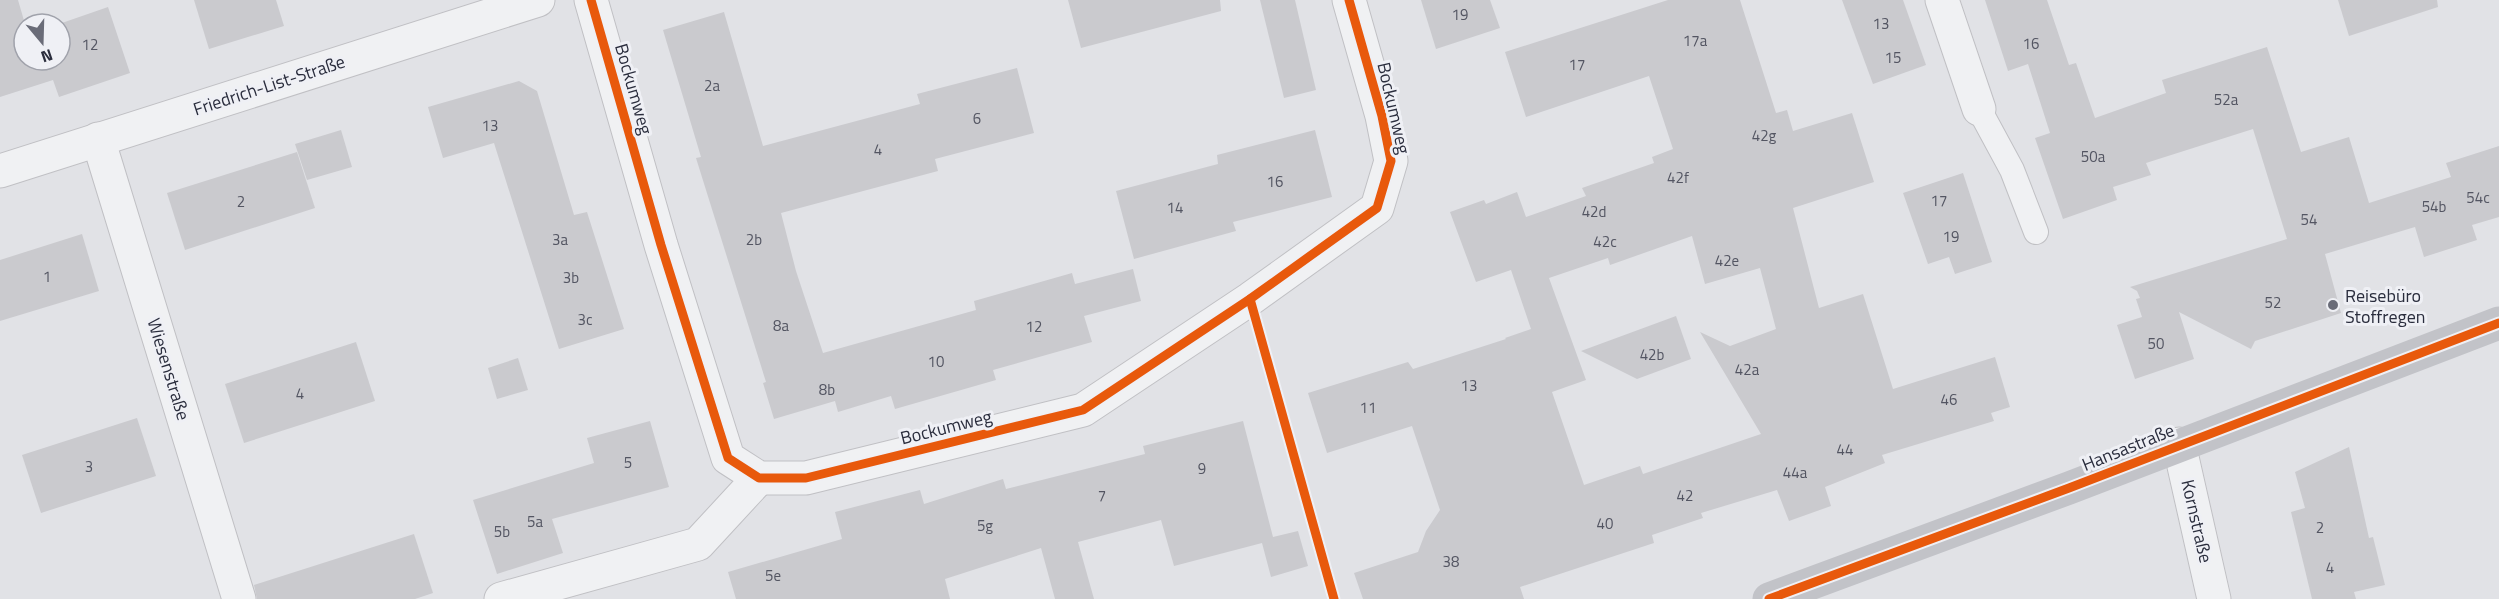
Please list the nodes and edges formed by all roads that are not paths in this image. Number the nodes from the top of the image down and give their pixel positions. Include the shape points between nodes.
1 (538, 0) edge
2 (591, 0) edge
3 (1349, 0) edge
4 (1942, 0) edge
5 (1979, 109) joint
6 (98, 139) junction
7 (0, 171) edge
8 (2036, 232) dead end
9 (2499, 323) edge
10 (2179, 444) junction
11 (759, 478) junction
12 (239, 599) edge
13 (501, 599) edge
14 (1769, 599) edge
15 (2214, 599) edge

1 - 6 street, Friedrich-List-Straße
2 - 11 street, Bockumweg via 660,245 728,458
3 - 11 street, Bockumweg via 1391,161 1377,208 1250,299 1083,410 806,477
4 - 5 street
5 - 8 lane via 2012,170
6 - 7 street, Friedrich-List-Straße
6 - 12 street, Wiesenstraße
9 - 10 main road, Hansastraße
10 - 14 main road, Hansastraße
10 - 15 street, Kornstraße
11 - 13 street via 698,544

